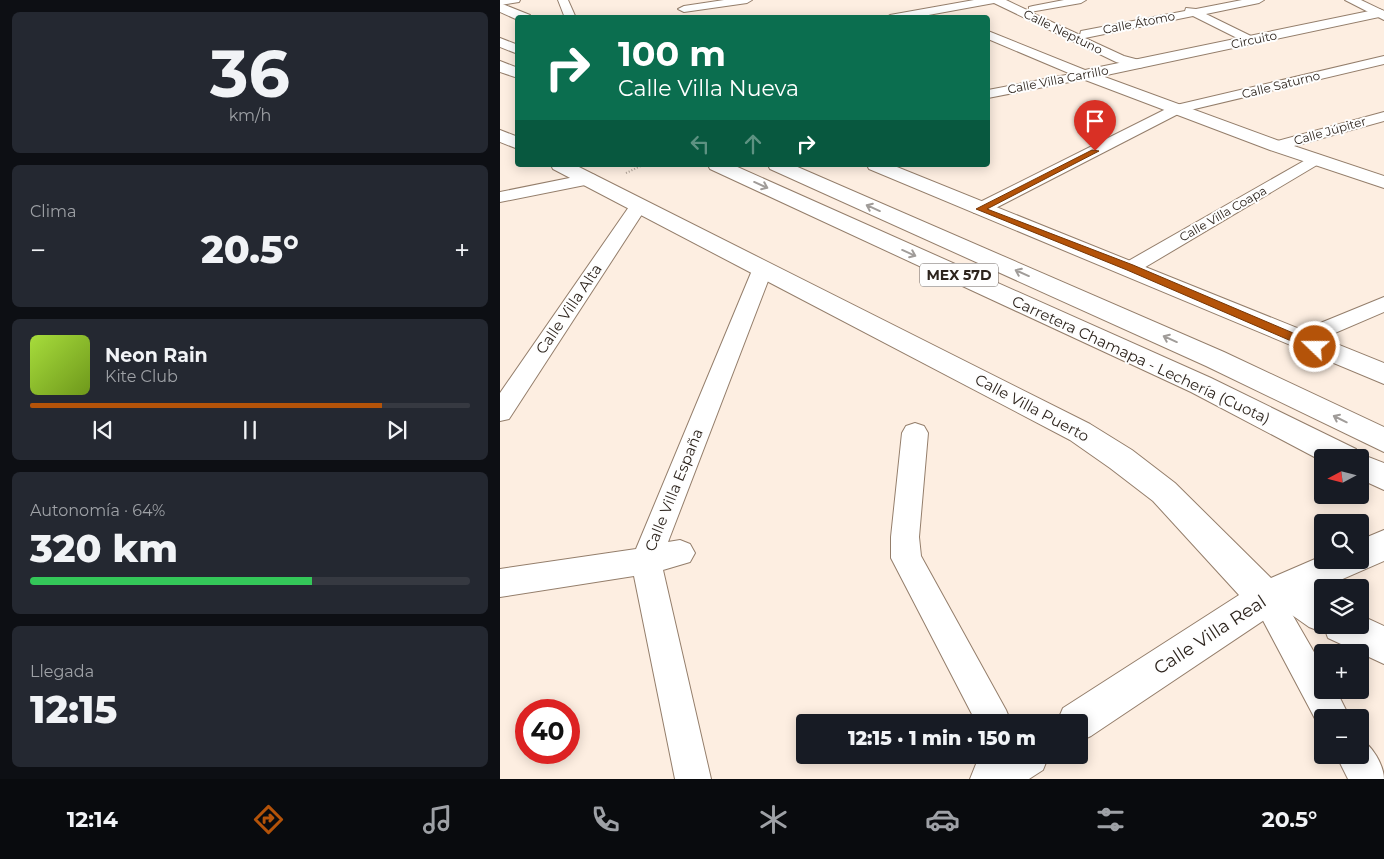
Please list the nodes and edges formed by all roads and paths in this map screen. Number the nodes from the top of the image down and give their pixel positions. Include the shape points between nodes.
1 (515, 0) edge
2 (563, 0) edge
3 (746, 0) edge
4 (914, 0) edge
5 (992, 0) edge
6 (997, 0) edge
7 (1015, 0) edge
8 (1081, 0) edge
9 (1259, 0) edge
10 (1351, 0) edge
11 (500, 2) edge
12 (1179, 4) dead end
13 (500, 7) edge
14 (684, 9) edge
15 (1033, 9) junction
16 (935, 11) junction
17 (1194, 12) junction
18 (1382, 14) edge
19 (518, 15) edge
20 (570, 15) edge
21 (909, 15) edge
22 (944, 15) edge
23 (1057, 29) junction
24 (1038, 32) dead end
25 (1085, 34) junction
26 (1018, 36) dead end
27 (991, 39) edge
28 (1251, 41) junction
29 (500, 42) edge
30 (515, 49) edge
31 (1384, 60) edge
32 (1132, 64) junction
33 (500, 66) edge
34 (515, 73) edge
35 (1085, 75) junction
36 (990, 94) edge
37 (1177, 110) junction
38 (1384, 116) edge
39 (500, 135) edge
40 (515, 142) edge
41 (1276, 146) junction
42 (1316, 160) junction
43 (564, 167) edge
44 (639, 167) edge
45 (721, 167) edge
46 (782, 167) edge
47 (881, 167) edge
48 (623, 175) dead end
49 (589, 179) junction
50 (1384, 182) edge
51 (500, 197) edge
52 (639, 205) junction
53 (980, 209) junction
54 (763, 268) junction
55 (1130, 268) junction
56 (1384, 304) edge
57 (1299, 340) junction
58 (1384, 374) edge
59 (500, 412) edge
60 (915, 433) dead end
61 (1384, 440) edge
62 (1327, 449) edge
63 (1369, 470) edge
64 (1384, 477) edge
65 (1384, 545) edge
66 (680, 552) dead end
67 (1369, 552) edge
68 (646, 561) junction
69 (1330, 569) edge
70 (500, 583) edge
71 (1275, 594) junction
72 (1314, 611) edge
73 (1360, 634) edge
74 (1384, 645) edge
75 (1329, 709) edge
76 (990, 714) edge
77 (1088, 715) edge
78 (1359, 764) edge
79 (693, 779) edge
80 (1368, 779) edge

1 - 11 street
2 - 20 street
3 - 14 street
4 - 16 street
5 - 16 street
6 - 23 street, Calle Neptuno
7 - 15 street, Calle Neptuno
8 - 15 street
9 - 17 street, Calle Átomo
10 - 18 main road
12 - 17 street
13 - 19 main road
15 - 25 street, Calle Neptuno
16 - 21 street
16 - 22 street
17 - 25 street, Calle Átomo
17 - 28 street
18 - 28 main road, Circuito
23 - 24 street
23 - 32 street, Calle Neptuno
25 - 32 street, Calle Neptuno via 1126,56
26 - 27 street
27 - 35 street
28 - 32 main road, Circuito
29 - 30 main road
31 - 37 street, Calle Saturno
32 - 35 main road, Calle Villa Carrillo
33 - 34 main road
35 - 36 street, Calle Villa Carrillo
35 - 37 main road
37 - 41 main road
37 - 53 street, Calle Saturno
38 - 41 street, Calle Júpiter
39 - 40 main road
41 - 42 main road
42 - 50 main road
42 - 55 street, Calle Villa Coapa
43 - 49 main road, Calle Villa Puerto
44 - 48 path
45 -> 62 main road, Carretera Chamapa - Lechería (Cuota) / MEX 57D via 1201,385
61 -> 46 main road, Carretera Chamapa - Lechería (Cuota) / MEX 57D via 1215,359
47 - 53 main road
49 - 51 street
49 - 52 main road, Calle Villa Puerto
52 - 54 main road, Calle Villa Puerto
52 - 59 street, Calle Villa Alta
53 - 55 main road
54 - 68 street, Calle Villa España
54 - 71 main road, Calle Villa Puerto via 1080,432 1164,492
55 - 57 main road
56 - 57 street
57 - 58 main road
60 - 76 street via 905,537 906,558
63 - 64 main road
65 - 67 main road
66 - 68 street
68 - 70 street
68 - 79 street, Calle Villa España
69 - 71 main road, Calle Villa Real
71 - 72 main road, Calle Villa Puerto
71 - 75 street
71 - 77 main road, Calle Villa Real
73 - 74 main road
78 - 80 street

